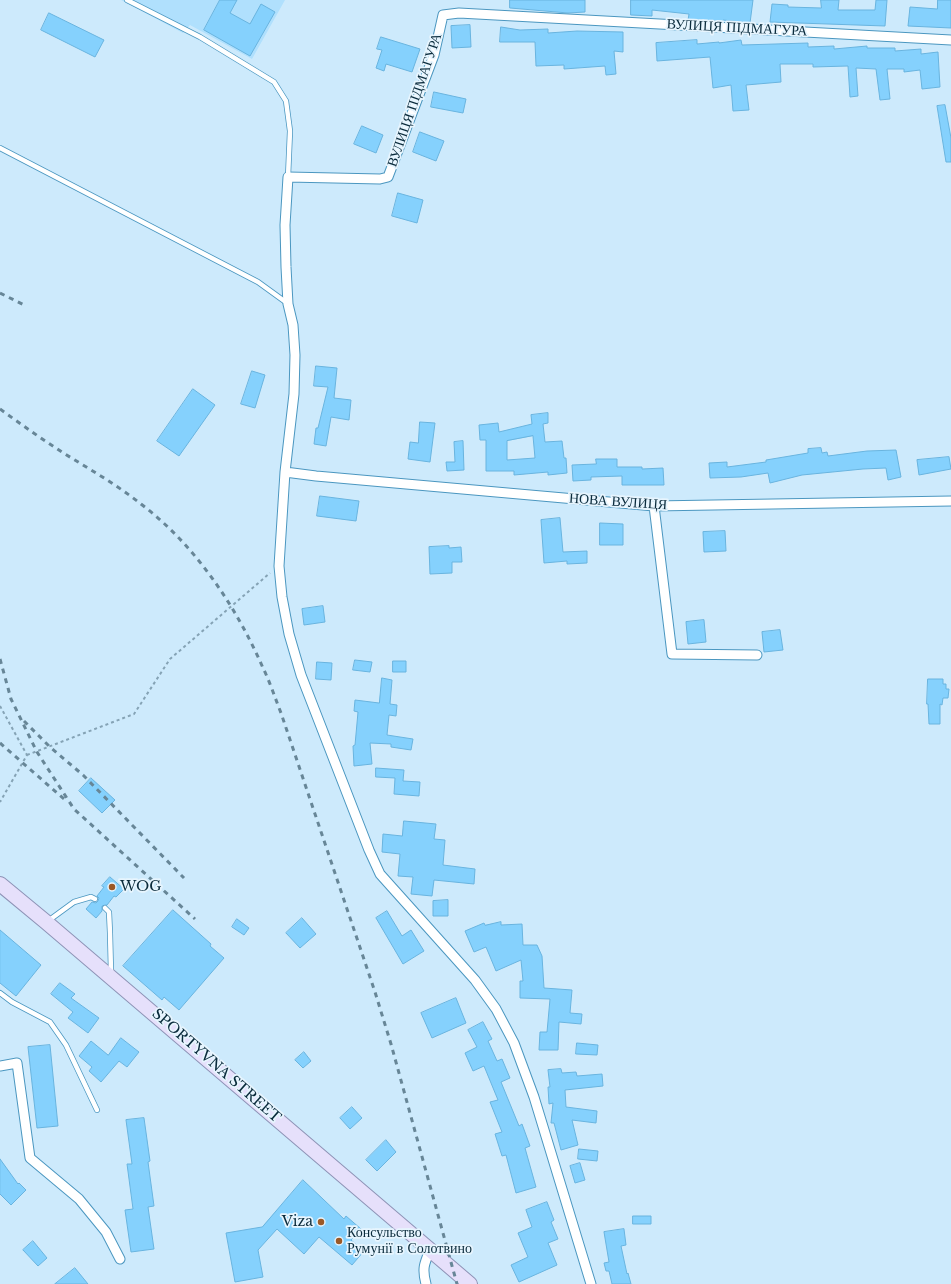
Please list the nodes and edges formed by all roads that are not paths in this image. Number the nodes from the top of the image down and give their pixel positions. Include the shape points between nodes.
1 (127, 0) edge
2 (951, 40) edge
3 (0, 148) edge
4 (288, 177) junction
5 (288, 304) junction
6 (285, 472) junction
7 (951, 501) edge
8 (654, 506) junction
9 (757, 655) dead end
10 (0, 884) edge
11 (94, 899) dead end
12 (105, 908) dead end
13 (46, 922) junction
14 (111, 977) junction
15 (0, 993) edge
16 (0, 1066) edge
17 (97, 1110) dead end
18 (430, 1250) junction
19 (120, 1260) dead end
20 (426, 1284) edge
21 (470, 1284) edge
22 (591, 1284) edge

1 - 4 lane via 200,37 274,82 286,100 290,131
2 - 4 street, ВУЛИЦЯ ПІДМАГУРА via 459,13 443,15 434,55 388,177
3 - 5 lane via 258,282
4 - 5 street via 285,225
5 - 6 street via 293,325 295,355 294,394
6 - 8 street, НОВА ВУЛИЦЯ
6 - 22 street via 279,566 289,634 301,675 380,874 475,980 496,1009 510,1036 534,1097
7 - 8 street, НОВА ВУЛИЦЯ
8 - 9 street via 672,654
10 - 13 main road, SPORTYVNA STREET
11 - 13 lane via 91,896 74,902
12 - 14 lane via 108,912 110,933
13 - 14 main road, SPORTYVNA STREET
14 - 18 main road, SPORTYVNA STREET
15 - 17 lane via 50,1022 66,1045
16 - 19 street via 17,1063 30,1158 79,1199 106,1232
18 - 20 street via 424,1266
18 - 21 main road

